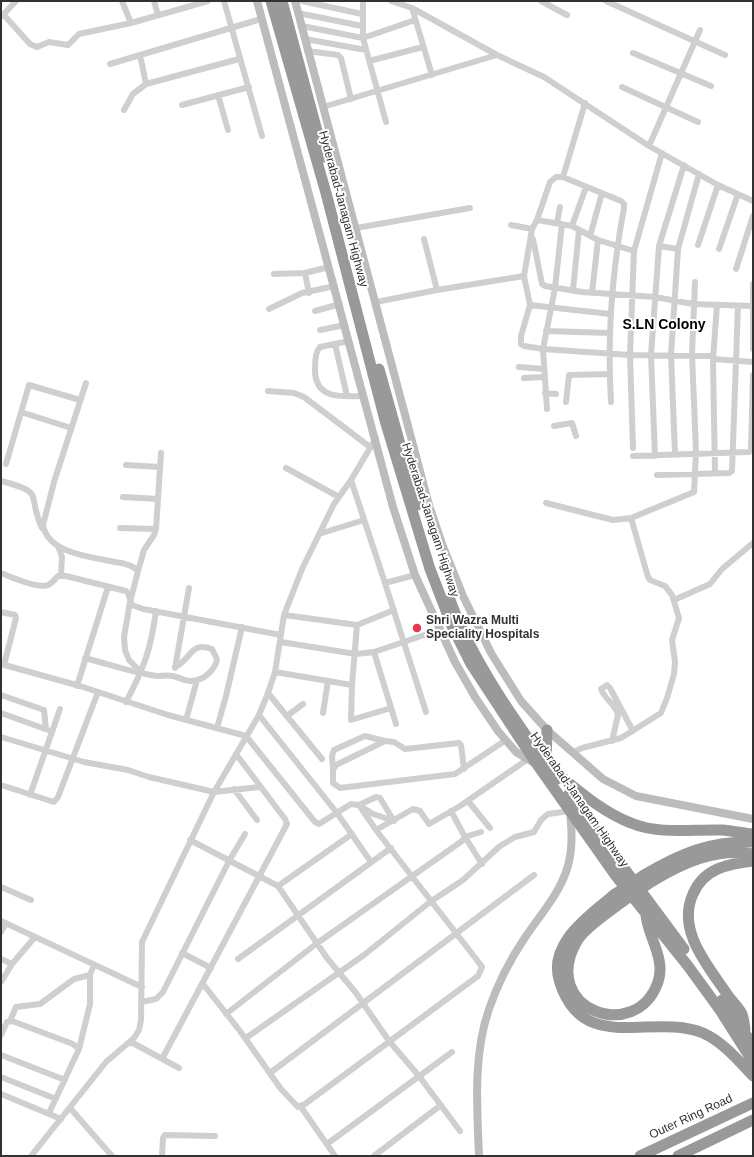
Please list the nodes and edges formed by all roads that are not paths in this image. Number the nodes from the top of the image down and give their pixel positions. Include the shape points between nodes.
1 (16, 1) edge
2 (122, 1) edge
3 (154, 1) edge
4 (207, 1) edge
5 (224, 1) edge
6 (257, 1) edge
7 (271, 1) edge
8 (282, 1) edge
9 (295, 1) edge
10 (302, 1) edge
11 (363, 1) edge
12 (391, 1) edge
13 (541, 1) edge
14 (606, 1) edge
15 (617, 1) edge
16 (554, 4) edge
17 (620, 7) junction
18 (412, 8) junction
19 (298, 13) junction
20 (362, 14) junction
21 (2, 15) edge
22 (158, 15) junction
23 (567, 15) dead end
24 (261, 19) junction
25 (415, 20) junction
26 (131, 23) junction
27 (302, 26) junction
28 (362, 26) junction
29 (231, 28) junction
30 (700, 30) dead end
31 (363, 38) junction
32 (305, 40) junction
33 (695, 42) junction
34 (423, 47) junction
35 (366, 50) junction
36 (307, 51) junction
37 (633, 53) dead end
38 (140, 55) junction
39 (497, 55) junction
40 (725, 56) dead end
41 (239, 59) junction
42 (369, 61) junction
43 (110, 64) dead end
44 (681, 74) junction
45 (432, 75) junction
46 (146, 84) junction
47 (711, 86) dead end
48 (249, 87) junction
49 (622, 87) dead end
50 (378, 90) junction
51 (218, 95) junction
52 (351, 99) junction
53 (585, 103) junction
54 (182, 105) dead end
55 (323, 108) junction
56 (666, 108) junction
57 (124, 110) dead end
58 (386, 122) dead end
59 (698, 122) dead end
60 (228, 130) dead end
61 (262, 136) dead end
62 (649, 146) junction
63 (662, 153) junction
64 (684, 165) junction
65 (699, 174) junction
66 (563, 177) junction
67 (718, 185) junction
68 (586, 187) junction
69 (602, 193) junction
70 (738, 194) junction
71 (753, 202) edge
72 (560, 207) dead end
73 (470, 208) dead end
74 (753, 216) edge
75 (537, 220) junction
76 (560, 224) junction
77 (511, 225) dead end
78 (572, 226) junction
79 (356, 228) junction
80 (579, 230) junction
81 (532, 232) junction
82 (590, 236) junction
83 (424, 239) dead end
84 (598, 240) junction
85 (698, 245) dead end
86 (659, 246) junction
87 (616, 247) junction
88 (678, 249) junction
89 (719, 249) dead end
90 (634, 252) junction
91 (329, 267) junction
92 (736, 269) dead end
93 (305, 273) junction
94 (274, 274) dead end
95 (524, 276) junction
96 (695, 282) dead end
97 (753, 284) edge
98 (335, 286) junction
99 (555, 288) junction
100 (437, 290) junction
101 (573, 290) junction
102 (309, 293) junction
103 (592, 293) junction
104 (613, 294) junction
105 (633, 296) junction
106 (655, 297) junction
107 (675, 300) junction
108 (376, 302) junction
109 (340, 304) junction
110 (694, 304) junction
111 (717, 304) junction
112 (530, 305) junction
113 (738, 306) junction
114 (752, 306) edge
115 (551, 308) junction
116 (269, 309) dead end
117 (316, 311) dead end
118 (610, 314) junction
119 (344, 324) junction
120 (320, 330) dead end
121 (546, 331) junction
122 (610, 333) junction
123 (349, 341) junction
124 (335, 344) junction
125 (543, 349) junction
126 (753, 349) edge
127 (609, 354) junction
128 (692, 354) junction
129 (630, 355) junction
130 (651, 355) junction
131 (671, 355) junction
132 (713, 358) junction
133 (735, 361) junction
134 (753, 362) edge
135 (519, 367) dead end
136 (544, 369) junction
137 (610, 374) junction
138 (753, 375) edge
139 (544, 377) junction
140 (524, 378) dead end
141 (86, 383) dead end
142 (268, 391) dead end
143 (545, 394) junction
144 (556, 394) dead end
145 (347, 396) junction
146 (364, 396) junction
147 (80, 400) junction
148 (566, 402) dead end
149 (611, 402) dead end
150 (547, 409) dead end
151 (21, 412) junction
152 (554, 426) dead end
153 (71, 428) junction
154 (576, 436) dead end
155 (376, 438) junction
156 (370, 447) junction
157 (633, 448) dead end
158 (696, 452) junction
159 (162, 453) dead end
160 (714, 453) junction
161 (675, 454) junction
162 (733, 454) junction
163 (633, 456) dead end
164 (655, 456) junction
165 (6, 464) dead end
166 (126, 465) dead end
167 (160, 467) junction
168 (286, 468) dead end
169 (696, 474) junction
170 (715, 474) junction
171 (657, 475) dead end
172 (351, 480) junction
173 (1, 481) edge
174 (123, 497) dead end
175 (339, 497) junction
176 (158, 499) junction
177 (546, 503) dead end
178 (631, 518) junction
179 (364, 520) junction
180 (120, 528) dead end
181 (156, 529) junction
182 (44, 531) junction
183 (319, 534) junction
184 (753, 543) edge
185 (58, 546) junction
186 (138, 571) junction
187 (1, 573) edge
188 (61, 575) junction
189 (415, 575) junction
190 (385, 583) junction
191 (108, 587) junction
192 (189, 588) dead end
193 (674, 600) junction
194 (130, 602) junction
195 (394, 610) junction
196 (156, 611) junction
197 (1, 612) edge
198 (284, 615) junction
199 (183, 616) junction
200 (358, 625) junction
201 (242, 627) junction
202 (439, 630) junction
203 (281, 638) junction
204 (403, 642) junction
205 (374, 652) junction
206 (356, 654) junction
207 (85, 658) junction
208 (2, 664) edge
209 (175, 667) junction
210 (142, 672) junction
211 (275, 672) junction
212 (173, 676) junction
213 (197, 680) junction
214 (328, 681) junction
215 (352, 685) junction
216 (77, 686) junction
217 (98, 692) junction
218 (268, 693) junction
219 (1, 695) edge
220 (126, 702) junction
221 (303, 704) dead end
222 (391, 708) junction
223 (60, 709) dead end
224 (426, 712) dead end
225 (1, 713) edge
226 (323, 713) dead end
227 (259, 715) junction
228 (287, 716) junction
229 (186, 720) junction
230 (396, 724) dead end
231 (217, 728) junction
232 (49, 730) junction
233 (547, 730) junction
234 (633, 731) junction
235 (246, 736) junction
236 (1, 737) edge
237 (506, 740) junction
238 (385, 741) junction
239 (612, 741) junction
240 (44, 750) junction
241 (573, 752) junction
242 (236, 754) junction
243 (74, 758) junction
244 (322, 759) dead end
245 (528, 759) junction
246 (545, 765) junction
247 (464, 769) junction
248 (333, 770) junction
249 (1, 785) edge
250 (260, 786) junction
251 (234, 789) junction
252 (214, 792) junction
253 (30, 795) junction
254 (468, 801) junction
255 (359, 805) junction
256 (570, 809) junction
257 (450, 811) junction
258 (337, 813) junction
259 (753, 819) edge
260 (257, 820) dead end
261 (394, 821) junction
262 (490, 828) dead end
263 (376, 830) junction
264 (481, 832) dead end
265 (245, 834) dead end
266 (352, 834) junction
267 (753, 834) edge
268 (465, 837) junction
269 (190, 840) junction
270 (753, 842) edge
271 (391, 848) junction
272 (753, 854) edge
273 (753, 860) edge
274 (230, 861) junction
275 (371, 862) junction
276 (482, 864) junction
277 (260, 875) junction
278 (412, 876) junction
279 (534, 876) dead end
280 (647, 878) junction
281 (1, 886) edge
282 (278, 886) junction
283 (619, 898) junction
284 (31, 900) dead end
285 (430, 902) junction
286 (645, 912) junction
287 (297, 914) junction
288 (3, 922) edge
289 (1, 932) edge
290 (456, 934) junction
291 (34, 937) junction
292 (316, 944) junction
293 (182, 953) junction
294 (1, 958) edge
295 (238, 959) dead end
296 (12, 964) junction
297 (94, 965) junction
298 (211, 968) junction
299 (339, 972) junction
300 (90, 975) junction
301 (1, 982) edge
302 (203, 984) junction
303 (142, 987) junction
304 (141, 1002) junction
305 (364, 1004) junction
306 (226, 1014) junction
307 (10, 1021) junction
308 (1, 1035) edge
309 (747, 1036) junction
310 (246, 1038) junction
311 (389, 1041) junction
312 (131, 1042) junction
313 (753, 1045) edge
314 (79, 1049) junction
315 (452, 1052) dead end
316 (1, 1055) edge
317 (162, 1059) junction
318 (753, 1062) edge
319 (179, 1068) dead end
320 (270, 1073) junction
321 (419, 1076) junction
322 (753, 1076) edge
323 (1, 1077) edge
324 (65, 1080) junction
325 (1, 1094) edge
326 (56, 1099) junction
327 (753, 1103) edge
328 (441, 1105) junction
329 (301, 1107) junction
330 (70, 1108) junction
331 (49, 1113) junction
332 (61, 1119) junction
333 (753, 1120) edge
334 (460, 1131) dead end
335 (215, 1136) dead end
336 (327, 1144) junction
337 (31, 1156) edge
338 (112, 1156) edge
339 (162, 1156) edge
340 (335, 1156) edge
341 (374, 1156) edge
342 (479, 1156) edge
343 (640, 1156) edge
344 (678, 1156) edge

1 - 21 street
2 - 26 street
3 - 22 street
4 - 22 street
5 - 29 street
6 - 24 street
7 - 246 highway, Hyderabad-Janagam Highway via 326,193 386,424 430,569 452,626 471,664
8 - 246 highway, Hyderabad-Janagam Highway via 359,296 415,496 439,571 456,614 485,672
9 - 19 street
10 - 20 street
11 - 20 street
12 - 18 street
13 - 16 street
14 - 17 street
15 - 17 street
16 - 23 street
17 - 33 street
18 - 25 street
18 - 39 street
19 - 27 street
19 - 28 street
20 - 28 street
21 - 26 street via 30,44 37,47 50,42 68,45 79,34
22 - 26 street
24 - 29 street
24 - 91 street
25 - 31 street
25 - 34 street
27 - 31 street
27 - 32 street
28 - 31 street
29 - 38 street
29 - 41 street
30 - 33 street
31 - 35 street
32 - 35 street
32 - 36 street
33 - 40 street
33 - 44 street
34 - 42 street
34 - 45 street
35 - 42 street
36 - 52 street via 338,55 341,58
36 - 55 street
37 - 44 street
38 - 43 street
38 - 46 street
39 - 45 street
39 - 53 street via 544,77
41 - 46 street
41 - 48 street
42 - 50 street
44 - 47 street
44 - 56 street
45 - 50 street
46 - 57 street via 133,94
48 - 51 street
48 - 61 street
49 - 56 street
50 - 52 street
50 - 58 street
51 - 54 street
51 - 60 street
52 - 55 street
53 - 62 street
53 - 66 street
55 - 79 street
56 - 59 street
56 - 62 street
62 - 63 street
63 - 64 street
63 - 90 street
64 - 65 street
64 - 86 street
65 - 67 street
65 - 88 street
66 - 68 street
66 - 75 street via 556,176 550,182
67 - 70 street
67 - 85 street
68 - 69 street
68 - 78 street
69 - 82 street
69 - 87 street via 624,204
70 - 71 street
70 - 89 street
72 - 76 street
73 - 79 street
74 - 92 street
75 - 76 street
75 - 81 street
76 - 78 street
76 - 99 street
77 - 81 street
78 - 80 street
79 - 108 street
80 - 82 street
80 - 101 street
81 - 95 street
81 - 99 street via 542,284
82 - 84 street
83 - 100 street
84 - 87 street
84 - 103 street
86 - 88 street
86 - 106 street
87 - 90 street
87 - 104 street
88 - 107 street
90 - 105 street
91 - 93 street
91 - 98 street
93 - 94 street
93 - 102 street
95 - 100 street
95 - 112 street
96 - 110 street
97 - 114 street
98 - 102 street
98 - 109 street
99 - 101 street
99 - 115 street
100 - 108 street
101 - 103 street
102 - 116 street via 302,293
103 - 104 street
104 - 105 street
104 - 118 street
105 - 106 street
105 - 129 street
106 - 107 street
106 - 130 street
107 - 110 street
107 - 131 street
108 - 233 street via 429,505 445,551 463,596 491,653 521,701
109 - 117 street
109 - 119 street
110 - 111 street
110 - 128 street
111 - 113 street
111 - 132 street
112 - 115 street
112 - 125 street via 521,344
113 - 114 street
113 - 133 street
114 - 126 street
115 - 118 street
115 - 121 street
118 - 122 street
119 - 120 street
119 - 123 street
121 - 122 street
121 - 125 street
122 - 127 street
123 - 124 street
123 - 146 street
124 - 145 street
124 - 145 street via 318,349 316,384 322,390
125 - 127 street
125 - 136 street
127 - 129 street
127 - 137 street
128 - 131 street
128 - 132 street
128 - 158 street
129 - 130 street
129 - 157 street
130 - 131 street
130 - 164 street
131 - 161 street
132 - 133 street
132 - 160 street
133 - 134 street
133 - 162 street
135 - 136 street
136 - 139 street
137 - 148 street via 569,375
137 - 149 street
138 - 162 street via 751,450
139 - 140 street
139 - 143 street
141 - 147 street
142 - 156 street via 294,393 304,397
143 - 144 street
143 - 150 street
145 - 146 street
146 - 155 street
147 - 151 street via 29,385
147 - 153 street
151 - 153 street
151 - 165 street
152 - 154 street via 572,423
153 - 182 street via 54,482 43,525
155 - 156 street
155 - 189 street via 393,507
156 - 172 street
158 - 160 street
158 - 161 street
158 - 169 street
159 - 167 street
160 - 162 street
160 - 170 street
161 - 164 street
162 - 170 street via 732,472
163 - 164 street
166 - 167 street
167 - 176 street
168 - 175 street
169 - 170 street
169 - 171 street
169 - 178 street via 692,494
172 - 175 street
172 - 179 street
173 - 182 street via 27,489 33,495
174 - 176 street
175 - 183 street
176 - 181 street
177 - 178 street via 613,520
178 - 193 street via 648,577 665,586
179 - 183 street
179 - 190 street
180 - 181 street
181 - 186 street via 144,550
182 - 185 street
183 - 198 street
184 - 193 street via 722,569 710,584
185 - 186 street via 73,552 127,564
185 - 188 street via 62,557
186 - 194 street
187 - 188 street via 45,586
188 - 191 street
189 - 190 street
189 - 202 street
190 - 195 street
191 - 194 street via 126,591
191 - 207 street
192 - 199 street
193 - 234 street via 679,618 672,640 674,674 667,698 661,712
194 - 196 street via 132,605
194 - 210 street via 125,650 129,660
195 - 200 street
195 - 204 street
196 - 199 street
196 - 210 street via 151,644
197 - 208 street via 15,615 16,618
198 - 200 street
198 - 203 street
199 - 201 street
199 - 209 street
200 - 206 street
201 - 203 street
201 - 231 street
202 - 204 street
202 - 237 street via 475,697
203 - 206 street
203 - 211 street
204 - 205 street
204 - 224 street
205 - 206 street
205 - 222 street
206 - 215 street
207 - 210 street
207 - 216 street
208 - 216 street
209 - 212 street
209 - 213 street via 187,660 195,648 200,646 212,649 217,659 216,664
210 - 212 street
210 - 220 street
211 - 214 street
211 - 218 street
212 - 213 street via 183,680
213 - 229 street
214 - 215 street
214 - 226 street
215 - 222 street via 351,720
216 - 217 street
217 - 220 street
217 - 243 street
218 - 227 street
218 - 228 street
219 - 232 street via 44,710
220 - 229 street
221 - 228 street
222 - 230 street
223 - 232 street
225 - 232 street
227 - 235 street
227 - 258 street
228 - 244 street
229 - 231 street
231 - 235 street
232 - 240 street
233 - 241 street
233 - 246 highway
234 - 239 street
234 - 239 street via 610,688 604,686 601,689 603,694 618,710
235 - 242 street
235 - 258 street via 315,822 321,824
236 - 240 street
237 - 245 street via 516,752
237 - 247 street
238 - 247 street via 394,742 405,749 459,744
238 - 248 street via 336,765
238 - 248 street via 365,736 334,750
239 - 241 street
240 - 243 street
240 - 253 street
241 - 259 street via 603,779 616,788 636,796
242 - 250 street
242 - 252 street
243 - 252 street
243 - 253 street via 54,802
245 - 246 street
245 - 254 street
246 - 256 highway, Hyderabad-Janagam Highway
246 - 267 highway via 596,804 631,823 653,829 687,832 722,830
246 - 309 highway, Hyderabad-Janagam Highway
247 - 248 street via 455,774 340,788 333,783
249 - 253 street
250 - 251 street
250 - 277 street via 287,824
251 - 252 street
251 - 260 street
252 - 269 street
254 - 257 street
254 - 262 street
255 - 258 street via 351,804
255 - 261 street via 373,814
255 - 261 street via 376,797 380,798
255 - 263 street
256 - 276 street via 548,814 534,832 507,841
256 - 286 highway, Hyderabad-Janagam Highway via 616,876
256 - 342 street via 571,849 567,869 556,892 502,976 480,1042 477,1078
257 - 261 street via 429,824 416,809
257 - 268 street
258 - 266 street
261 - 263 street
263 - 271 street
264 - 268 street
265 - 274 street
266 - 275 street
266 - 282 street
268 - 276 street
268 - 278 street
269 - 274 street
269 - 303 street via 142,942
270 - 280 highway via 729,842 694,849 671,859
271 - 275 street
271 - 278 street
272 - 280 highway via 728,853 701,858
273 - 309 highway via 730,864 702,878 690,900 687,913 688,928 695,943 742,1015
274 - 277 street
274 - 293 street
275 - 287 street
276 - 285 street
277 - 282 street
277 - 298 street
278 - 285 street
278 - 292 street
279 - 290 street
280 - 283 highway, bridge
281 - 284 street
282 - 287 street
283 - 286 highway via 577,940 569,958 568,980 575,996 586,1007 603,1014 621,1015 637,1009 650,997 658,982 660,962
283 - 322 highway via 571,934 559,953 558,978 565,998 577,1013 597,1024 620,1028 702,1032 724,1047
285 - 290 street
285 - 299 street
286 - 318 highway, Hyderabad-Janagam Highway via 720,1010
287 - 292 street
287 - 295 street
288 - 289 street
288 - 291 street
290 - 305 street
290 - 311 street via 480,964 478,976
291 - 296 street
291 - 297 street
292 - 299 street
292 - 306 street
293 - 298 street
293 - 304 street via 163,992 156,999
294 - 296 street
296 - 301 street
297 - 300 street
297 - 303 street
298 - 302 street
299 - 305 street
299 - 310 street
300 - 307 street via 74,979 40,1004 16,1007
300 - 314 street via 90,1004
302 - 306 street
302 - 317 street
303 - 304 street
304 - 312 street via 139,1030
305 - 311 street
305 - 320 street
306 - 310 street
307 - 308 street
307 - 314 street via 73,1044
309 - 313 highway, Hyderabad-Janagam Highway
310 - 320 street
311 - 321 street
311 - 329 street
312 - 317 street
312 - 330 street via 106,1062
314 - 324 street
315 - 321 street
316 - 324 street
317 - 319 street
320 - 329 street via 296,1106
321 - 328 street
321 - 336 street
323 - 326 street
324 - 326 street
325 - 331 street
326 - 331 street
327 - 343 highway, Outer Ring Road
328 - 334 street
328 - 341 street
329 - 336 street
330 - 332 street
330 - 338 street
331 - 332 street
332 - 337 street
333 - 344 highway
335 - 339 street via 165,1135
336 - 340 street

